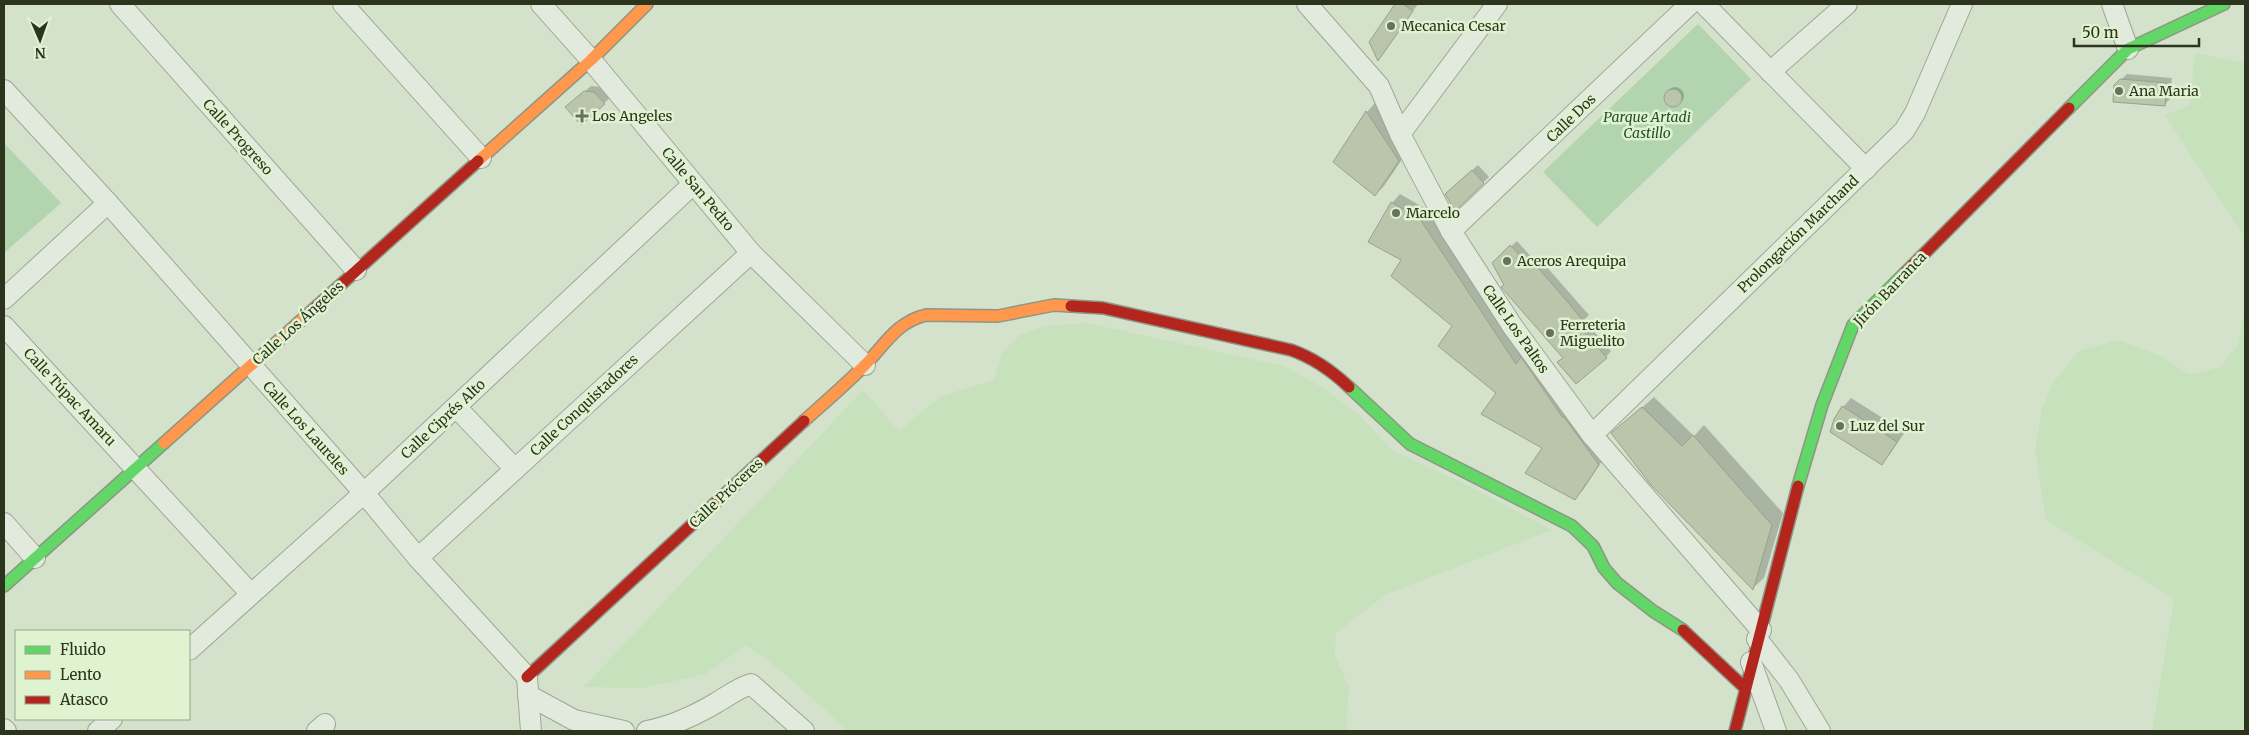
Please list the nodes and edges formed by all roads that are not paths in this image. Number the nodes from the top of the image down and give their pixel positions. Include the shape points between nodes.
1 (120, 4) edge
2 (343, 4) edge
3 (541, 4) edge
4 (647, 4) edge
5 (1307, 4) edge
6 (1497, 4) edge
7 (1690, 4) edge
8 (1704, 4) edge
9 (1847, 4) edge
10 (1962, 4) edge
11 (2112, 4) edge
12 (2224, 4) edge
13 (2128, 49) junction
14 (591, 60) junction
15 (1770, 72) junction
16 (4, 90) edge
17 (1400, 134) junction
18 (482, 158) junction
19 (1866, 169) junction
20 (693, 184) junction
21 (108, 204) junction
22 (1451, 231) junction
23 (750, 252) junction
24 (356, 270) junction
25 (4, 299) edge
26 (4, 326) edge
27 (865, 365) junction
28 (251, 366) junction
29 (456, 407) junction
30 (1592, 435) junction
31 (135, 468) junction
32 (516, 469) junction
33 (364, 494) junction
34 (4, 523) edge
35 (36, 558) junction
36 (418, 558) junction
37 (4, 586) edge
38 (251, 594) junction
39 (1759, 635) junction
40 (190, 649) edge
41 (1752, 662) junction
42 (528, 686) junction
43 (1744, 686) junction
44 (111, 720) edge
45 (693, 725) edge
46 (98, 731) edge
47 (530, 731) edge
48 (624, 731) edge
49 (647, 731) edge
50 (804, 731) edge
51 (1735, 731) edge
52 (1776, 731) edge
53 (1820, 731) edge

1 - 24 street, Calle Progreso
2 - 18 street
3 - 14 street, Calle San Pedro
4 - 14 street, Calle Los Ángeles
5 - 17 street, Calle Los Paltos via 1379,86
6 - 17 street
7 - 22 street, Calle Dos
8 - 15 street
9 - 15 street
10 - 19 street, Prolongación Marchand via 1915,113 1904,131
11 - 13 street
12 - 13 street, Jirón Barranca
13 - 39 street, Jirón Barranca via 1853,325 1827,390
14 - 18 street, Calle Los Ángeles
14 - 20 street, Calle San Pedro
15 - 19 street
16 - 21 street, Calle Los Laureles
17 - 22 street, Calle Los Paltos
18 - 24 street, Calle Los Ángeles
19 - 30 street, Prolongación Marchand
20 - 23 street, Calle San Pedro
20 - 29 street, Calle Ciprés Alto
21 - 25 street
21 - 28 street, Calle Los Laureles
22 - 30 street, Calle Los Paltos via 1513,327
23 - 27 street, Calle San Pedro
23 - 32 street, Calle Conquistadores
24 - 28 street, Calle Los Ángeles
26 - 31 street, Calle Túpac Amaru
27 - 42 street, Calle Próceres
27 - 43 street, Calle Próceres via 903,322 914,316 998,316 1054,305 1103,308 1291,350 1313,358 1336,374 1410,444 1572,526 1593,546 1604,568 1617,582 1678,626
28 - 31 street, Calle Los Ángeles
28 - 33 street, Calle Los Laureles
29 - 32 street
29 - 33 street, Calle Ciprés Alto
30 - 39 street, Calle Los Paltos
31 - 35 street, Calle Los Ángeles
31 - 38 street, Calle Túpac Amaru
32 - 36 street, Calle Conquistadores
33 - 36 street, Calle Los Laureles
33 - 38 street, Calle Ciprés Alto
34 - 35 street
35 - 37 street, Calle Los Ángeles
36 - 42 street, Calle Los Laureles
38 - 40 street, Calle Ciprés Alto
39 - 41 street, Jirón Barranca
39 - 53 street, Calle Los Paltos
41 - 43 street, Jirón Barranca
41 - 52 street
42 - 47 street
42 - 48 street, Calle Los Laureles via 574,720
43 - 51 street, Jirón Barranca
44 - 46 street
45 - 49 street
45 - 50 street via 741,687 751,684

